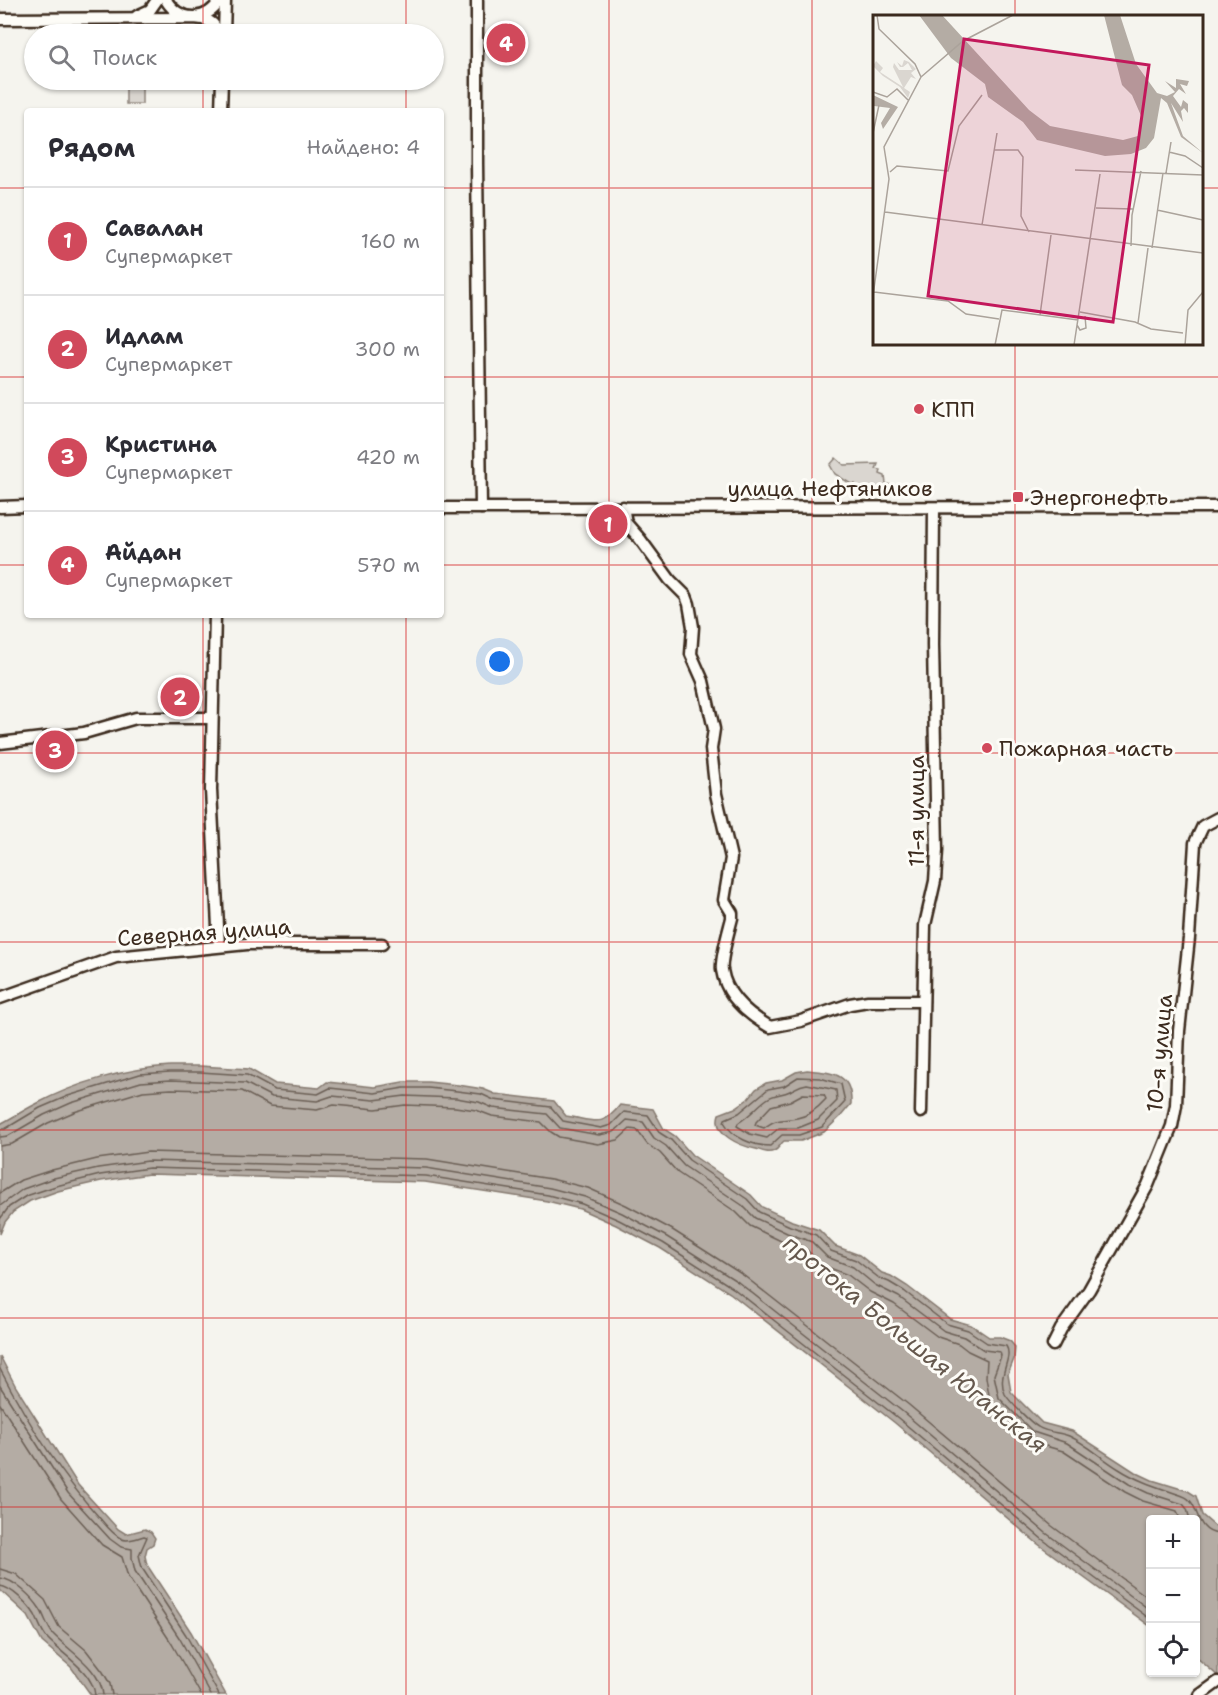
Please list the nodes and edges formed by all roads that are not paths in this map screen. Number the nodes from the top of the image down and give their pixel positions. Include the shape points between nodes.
1 (157, 0) edge
2 (166, 0) edge
3 (220, 0) edge
4 (225, 0) edge
5 (477, 0) edge
6 (128, 18) junction
7 (194, 18) junction
8 (0, 20) edge
9 (213, 24) edge
10 (224, 24) edge
11 (221, 90) edge
12 (221, 108) edge
13 (24, 506) edge
14 (0, 507) edge
15 (623, 507) junction
16 (1218, 507) edge
17 (444, 508) edge
18 (481, 508) junction
19 (934, 508) junction
20 (215, 618) edge
21 (212, 718) junction
22 (0, 743) edge
23 (1218, 818) edge
24 (382, 944) dead end
25 (219, 946) junction
26 (0, 998) edge
27 (923, 1000) junction
28 (921, 1112) dead end
29 (1053, 1344) dead end
30 (1218, 1682) edge
31 (1200, 1695) edge

1 - 6 street via 146,13
2 - 7 street via 177,13
3 - 7 street via 207,14
4 - 10 street
5 - 18 street
6 - 7 street
6 - 8 street
7 - 9 street
11 - 12 street
13 - 14 street
15 - 18 street, улица Нефтяников
15 - 19 street, улица Нефтяников
15 - 27 street via 626,523 689,604 694,633 691,654 703,681 714,729 711,750 716,794 730,852 724,900 732,918 722,969 729,987 743,1009 770,1028 850,1004
16 - 19 street, улица Нефтяников
17 - 18 street, улица Нефтяников
19 - 27 street, 11-я улица via 937,850 925,925
20 - 21 street
21 - 22 street via 136,718 84,733
21 - 25 street via 211,789
23 - 29 street, 10-я улица via 1203,826 1195,843 1172,1126 1148,1185 1089,1290
24 - 25 street, Северная улица
25 - 26 street, Северная улица via 116,957
27 - 28 street, 11-я улица
30 - 31 street

